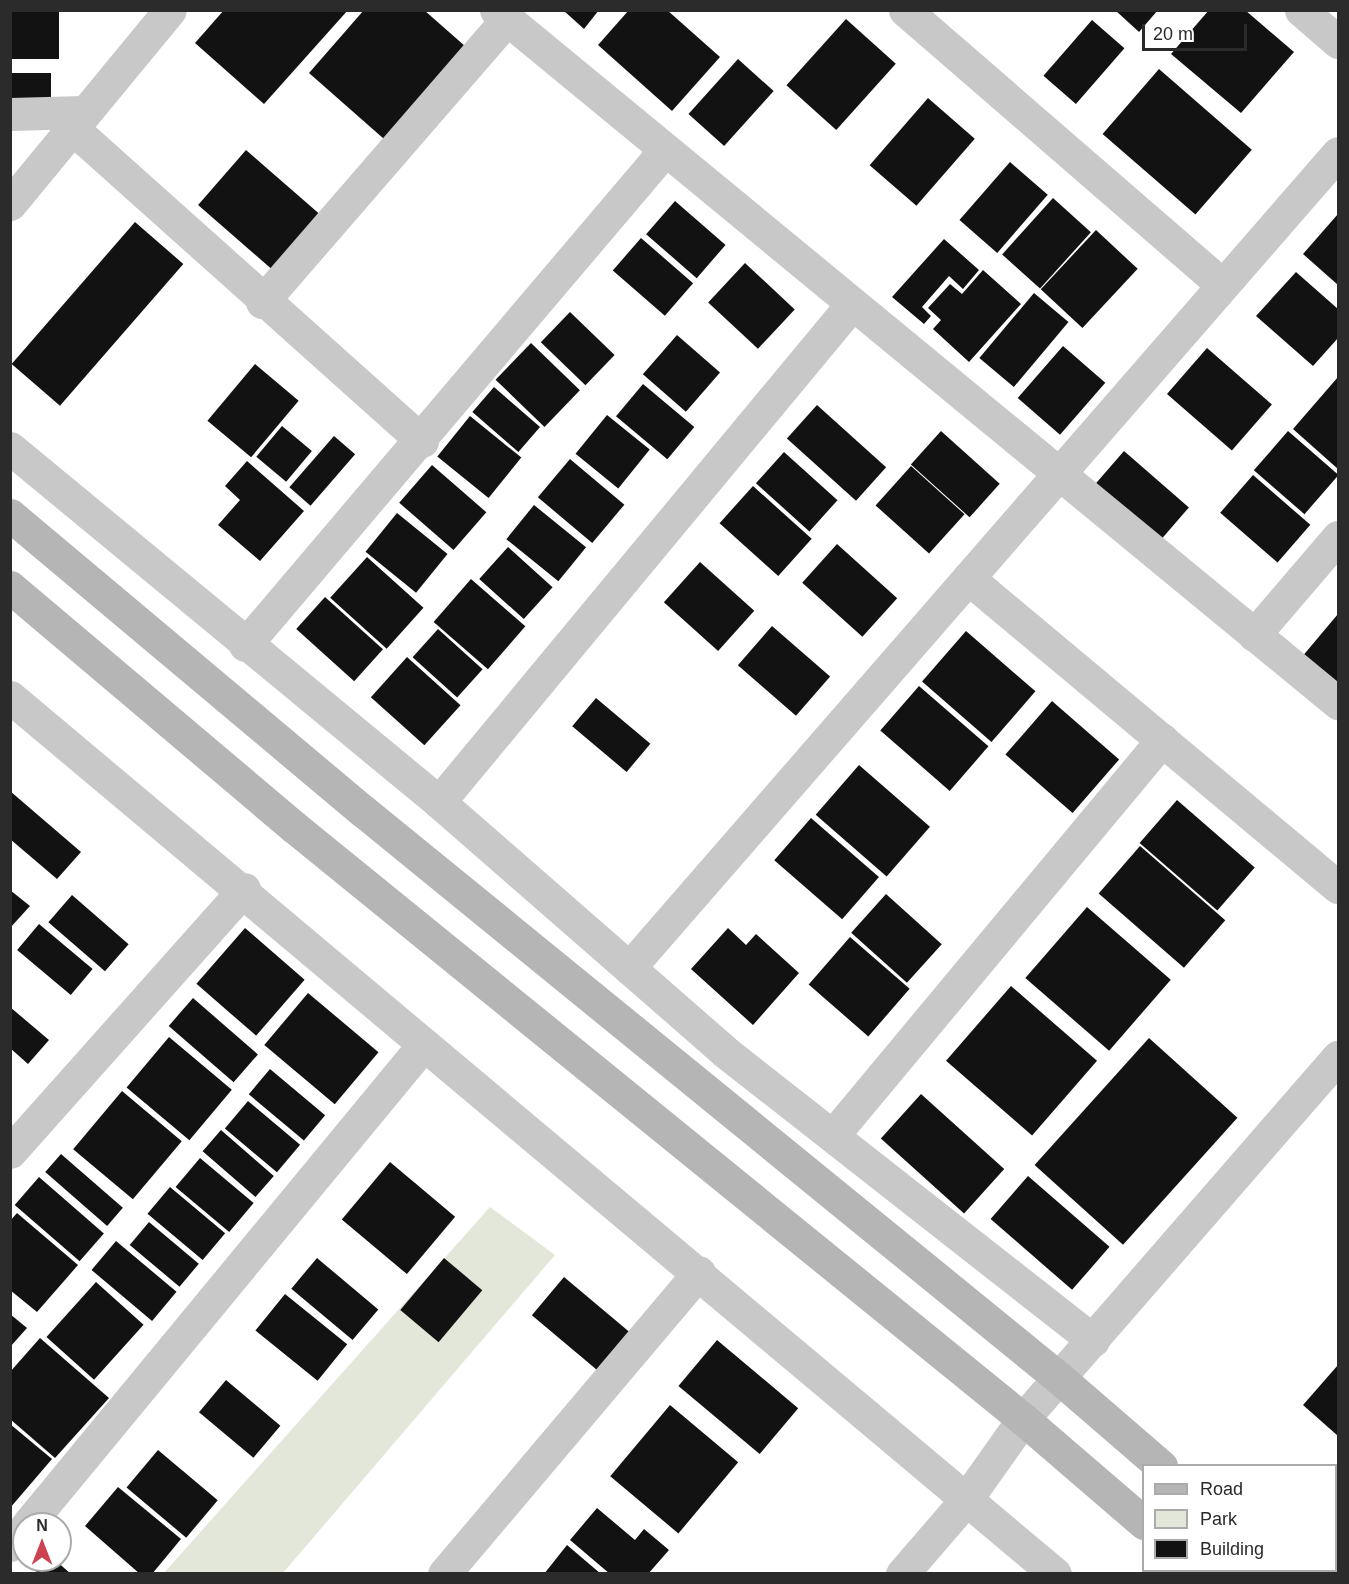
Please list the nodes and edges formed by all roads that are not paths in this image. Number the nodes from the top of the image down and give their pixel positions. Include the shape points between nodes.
1 (170, 10) edge
2 (905, 10) edge
3 (1301, 10) edge
4 (502, 15) edge
5 (1338, 42) edge
6 (10, 114) edge
7 (77, 120) junction
8 (665, 150) junction
9 (1338, 153) edge
10 (10, 204) edge
11 (1223, 285) junction
12 (262, 302) junction
13 (852, 304) junction
14 (422, 441) junction
15 (10, 448) edge
16 (1059, 474) junction
17 (10, 514) edge
18 (1338, 537) edge
19 (968, 578) junction
20 (10, 587) edge
21 (1254, 635) junction
22 (245, 645) junction
23 (1338, 703) edge
24 (14, 708) edge
25 (1162, 740) junction
26 (439, 802) junction
27 (1338, 887) edge
28 (244, 889) junction
29 (629, 968) junction
30 (424, 1044) junction
31 (1338, 1057) edge
32 (834, 1134) junction
33 (10, 1152) edge
34 (699, 1272) junction
35 (1093, 1340) junction
36 (1059, 1378) junction
37 (1023, 1419) junction
38 (1159, 1464) edge
39 (965, 1501) junction
40 (38, 1512) edge
41 (1142, 1522) edge
42 (444, 1574) edge
43 (902, 1574) edge
44 (1055, 1574) edge

1 - 7 street
2 - 11 street
3 - 5 street
4 - 8 street
4 - 12 street
6 - 7 street
7 - 10 street
7 - 12 street
8 - 13 street
8 - 14 street
9 - 11 street
11 - 16 street
12 - 14 street
13 - 16 street
13 - 26 street
14 - 22 street
15 - 22 street
16 - 19 street
16 - 21 street
17 - 36 street via 363,811
18 - 21 street
19 - 25 street
19 - 29 street
20 - 37 street via 294,827
21 - 23 street
22 - 26 street
24 - 28 street
25 - 27 street
25 - 32 street
26 - 29 street
28 - 30 street
28 - 33 street
29 - 32 street via 724,1051
30 - 34 street
30 - 40 street
31 - 35 street
32 - 35 street
34 - 39 street
34 - 42 street
35 - 36 street
36 - 37 street
36 - 38 street
37 - 39 street
37 - 41 street
39 - 43 street
39 - 44 street

